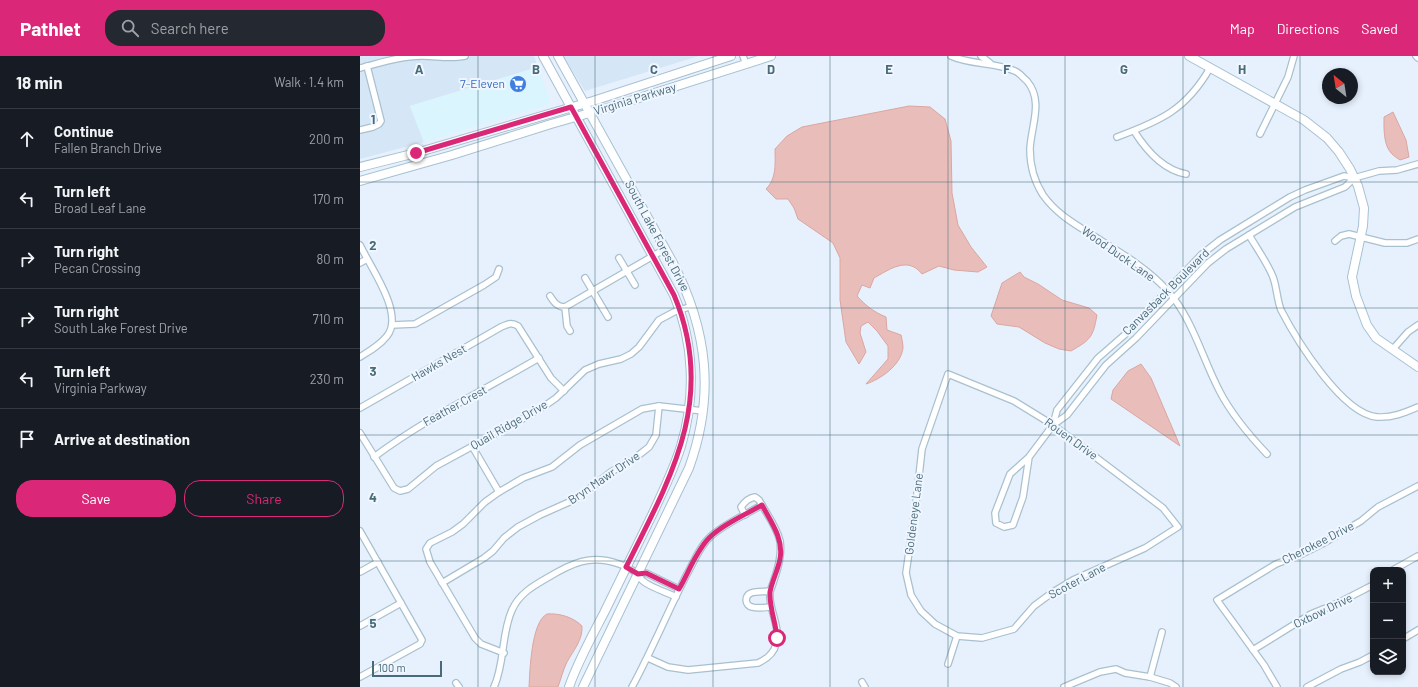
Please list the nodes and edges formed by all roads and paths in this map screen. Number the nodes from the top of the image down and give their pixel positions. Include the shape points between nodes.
1 (465, 56) edge
2 (543, 56) edge
3 (558, 56) edge
4 (731, 56) edge
5 (771, 56) edge
6 (951, 56) edge
7 (971, 56) edge
8 (981, 56) edge
9 (1189, 56) edge
10 (1294, 56) edge
11 (1416, 56) edge
12 (1418, 58) edge
13 (744, 60) edge
14 (961, 60) junction
15 (992, 64) junction
16 (368, 66) junction
17 (360, 68) edge
18 (1210, 68) junction
19 (585, 103) junction
20 (1275, 103) junction
21 (571, 107) junction
22 (590, 113) junction
23 (576, 116) junction
24 (360, 130) edge
25 (1134, 131) junction
26 (1260, 134) dead end
27 (1117, 137) dead end
28 (449, 143) junction
29 (452, 155) junction
30 (1418, 164) edge
31 (360, 167) edge
32 (1186, 174) dead end
33 (1354, 178) junction
34 (360, 181) edge
35 (1249, 234) junction
36 (1360, 237) junction
37 (1418, 239) edge
38 (1334, 241) dead end
39 (360, 245) edge
40 (665, 249) junction
41 (652, 256) junction
42 (619, 258) dead end
43 (367, 259) junction
44 (360, 263) edge
45 (499, 269) dead end
46 (626, 271) junction
47 (585, 278) dead end
48 (635, 285) dead end
49 (592, 290) junction
50 (1167, 291) junction
51 (550, 296) dead end
52 (1174, 299) junction
53 (692, 306) junction
54 (565, 307) junction
55 (680, 310) junction
56 (608, 317) dead end
57 (1418, 324) edge
58 (392, 325) junction
59 (570, 331) dead end
60 (1393, 349) junction
61 (360, 356) edge
62 (539, 358) junction
63 (1418, 367) edge
64 (948, 374) joint
65 (564, 391) junction
66 (659, 406) junction
67 (1418, 407) edge
68 (360, 408) edge
69 (689, 410) junction
70 (703, 411) junction
71 (1053, 425) junction
72 (360, 433) edge
73 (472, 446) junction
74 (1267, 454) dead end
75 (374, 457) junction
76 (1029, 457) junction
77 (1418, 486) edge
78 (499, 492) junction
79 (762, 505) junction
80 (745, 515) junction
81 (1178, 527) joint
82 (360, 531) edge
83 (1418, 556) edge
84 (378, 562) junction
85 (626, 567) junction
86 (1398, 567) edge
87 (360, 572) edge
88 (638, 574) junction
89 (442, 583) junction
90 (1370, 587) edge
91 (679, 589) junction
92 (770, 591) junction
93 (676, 597) junction
94 (401, 603) junction
95 (772, 607) junction
96 (360, 626) edge
97 (1418, 630) edge
98 (1162, 632) dead end
99 (957, 636) junction
100 (1406, 637) edge
101 (1253, 650) junction
102 (504, 653) junction
103 (1370, 657) edge
104 (648, 658) junction
105 (948, 664) dead end
106 (360, 677) edge
107 (1150, 677) junction
108 (494, 687) edge
109 (569, 687) edge
110 (583, 687) edge
111 (632, 687) edge
112 (1064, 687) edge
113 (1176, 687) edge
114 (1277, 687) edge
115 (1307, 687) edge

1 - 16 street via 409,57
2 - 21 main road, South Lake Forest Drive
3 - 19 main road, South Lake Forest Drive
4 - 19 main road, Virginia Parkway
5 - 13 main road, Virginia Parkway
6 - 14 street, Wood Duck Lane
7 - 14 street
8 - 15 street, Wood Duck Lane
9 - 18 main road
10 - 20 street via 1288,77
11 - 12 street
13 - 22 main road, Virginia Parkway
14 - 15 street, Wood Duck Lane
15 - 50 street, Wood Duck Lane via 1016,72 1033,93 1036,109 1030,161 1042,194 1060,214 1133,261
16 - 17 street
16 - 24 street via 381,121 373,127
18 - 20 main road
18 - 25 street via 1196,90 1180,107
19 - 21 main road, Virginia Parkway
19 - 22 main road, South Lake Forest Drive
20 - 26 street
20 - 33 main road via 1304,120 1327,138 1342,156
21 - 23 main road, South Lake Forest Drive
21 - 28 main road, Virginia Parkway
22 - 23 main road, Virginia Parkway
22 - 40 main road, South Lake Forest Drive
23 - 29 main road, Virginia Parkway
23 - 41 main road, South Lake Forest Drive
25 - 27 street
25 - 32 street via 1160,161 1173,170
28 - 29 main road
28 - 31 main road, Virginia Parkway
29 - 34 main road, Virginia Parkway
30 - 33 street, Canvasback Boulevard
33 - 35 street, Canvasback Boulevard via 1345,187 1295,206
33 - 36 main road via 1364,208
33 - 50 street, Canvasback Boulevard via 1344,176 1305,190 1250,221 1209,249
35 - 52 street, Canvasback Boulevard via 1208,263
35 - 67 street via 1273,277 1281,308 1308,356 1334,388 1357,410 1376,417 1397,416
36 - 37 street via 1385,244 1407,243
36 - 38 street via 1349,234
36 - 60 main road via 1352,277 1356,296 1367,325 1376,338
39 - 43 street
40 - 41 street
40 - 53 main road, South Lake Forest Drive
41 - 46 street
41 - 55 main road, South Lake Forest Drive
42 - 46 street
43 - 44 street
43 - 58 street via 391,308
45 - 58 street via 496,277 484,285 415,324
46 - 48 street
46 - 49 street
47 - 49 street
49 - 54 street
49 - 56 street
50 - 52 street, Wood Duck Lane
50 - 71 street, Canvasback Boulevard via 1098,358 1057,410
51 - 54 street via 560,307
52 - 71 street, Canvasback Boulevard via 1106,365 1067,415
52 - 74 street, Wood Duck Lane via 1186,318 1221,394 1235,417
53 - 55 street, Quail Ridge Drive
53 - 70 main road, South Lake Forest Drive via 704,363
54 - 59 street
55 - 65 street, Quail Ridge Drive via 659,320 631,354 585,370
55 - 69 main road, South Lake Forest Drive via 688,342 690,364
57 - 60 street
58 - 61 street via 388,335 375,348
60 - 63 main road
62 - 65 street via 551,378
62 - 68 street, Hawks Nest via 518,326 511,323
62 - 75 street, Feather Crest via 419,426
64 - 71 street, Rouen Drive via 1014,401
64 - 99 street, Goldeneye Lane via 922,449 906,573 911,595 921,611 935,624
65 - 73 street, Quail Ridge Drive via 519,422
66 - 69 street
66 - 78 street via 636,412 580,445 552,467 527,476
66 - 89 street, Bryn Mawr Drive via 656,435 649,447 576,499 518,527 484,558
69 - 70 street
69 - 85 main road, South Lake Forest Drive via 676,461
70 - 88 main road, South Lake Forest Drive via 689,468
71 - 76 street, Canvasback Boulevard
71 - 81 street, Rouen Drive via 1163,508
72 - 75 street
73 - 75 street, Quail Ridge Drive via 436,466 401,493 394,488
73 - 78 street
76 - 76 street, Canvasback Boulevard via 1023,497 1013,525 1004,527 996,523 995,513 1010,474
77 - 101 street, Cherokee Drive via 1378,507 1361,521 1322,544 1276,564 1217,600
78 - 89 street via 485,502 464,524 430,542 426,549
79 - 80 street
79 - 80 street via 755,497 751,498 741,507
79 - 92 street via 780,540 781,550
80 - 91 street via 709,538
81 - 99 street, Scoter Lane via 1145,548 1072,580 1034,606 1014,628 982,638
82 - 84 street
83 - 86 street
84 - 87 street
84 - 94 street
85 - 88 street
85 - 102 street via 602,559 586,560 558,571 526,591 517,600 509,618
85 - 109 main road, South Lake Forest Drive
88 - 91 street via 646,573
88 - 93 street via 643,581
88 - 110 main road, South Lake Forest Drive
89 - 102 street via 475,638 481,644
90 - 101 street, Oxbow Drive via 1311,614
91 - 93 street
92 - 95 street
92 - 95 street via 752,593 746,601 752,608
93 - 104 street
94 - 96 street
94 - 106 street via 422,640 420,644
95 - 104 street via 776,645 765,660 758,663 677,670
97 - 100 street
98 - 107 street
99 - 105 street
101 - 114 street
102 - 108 street
103 - 115 street
104 - 111 street
107 - 112 street via 1116,669 1100,672
107 - 113 street

